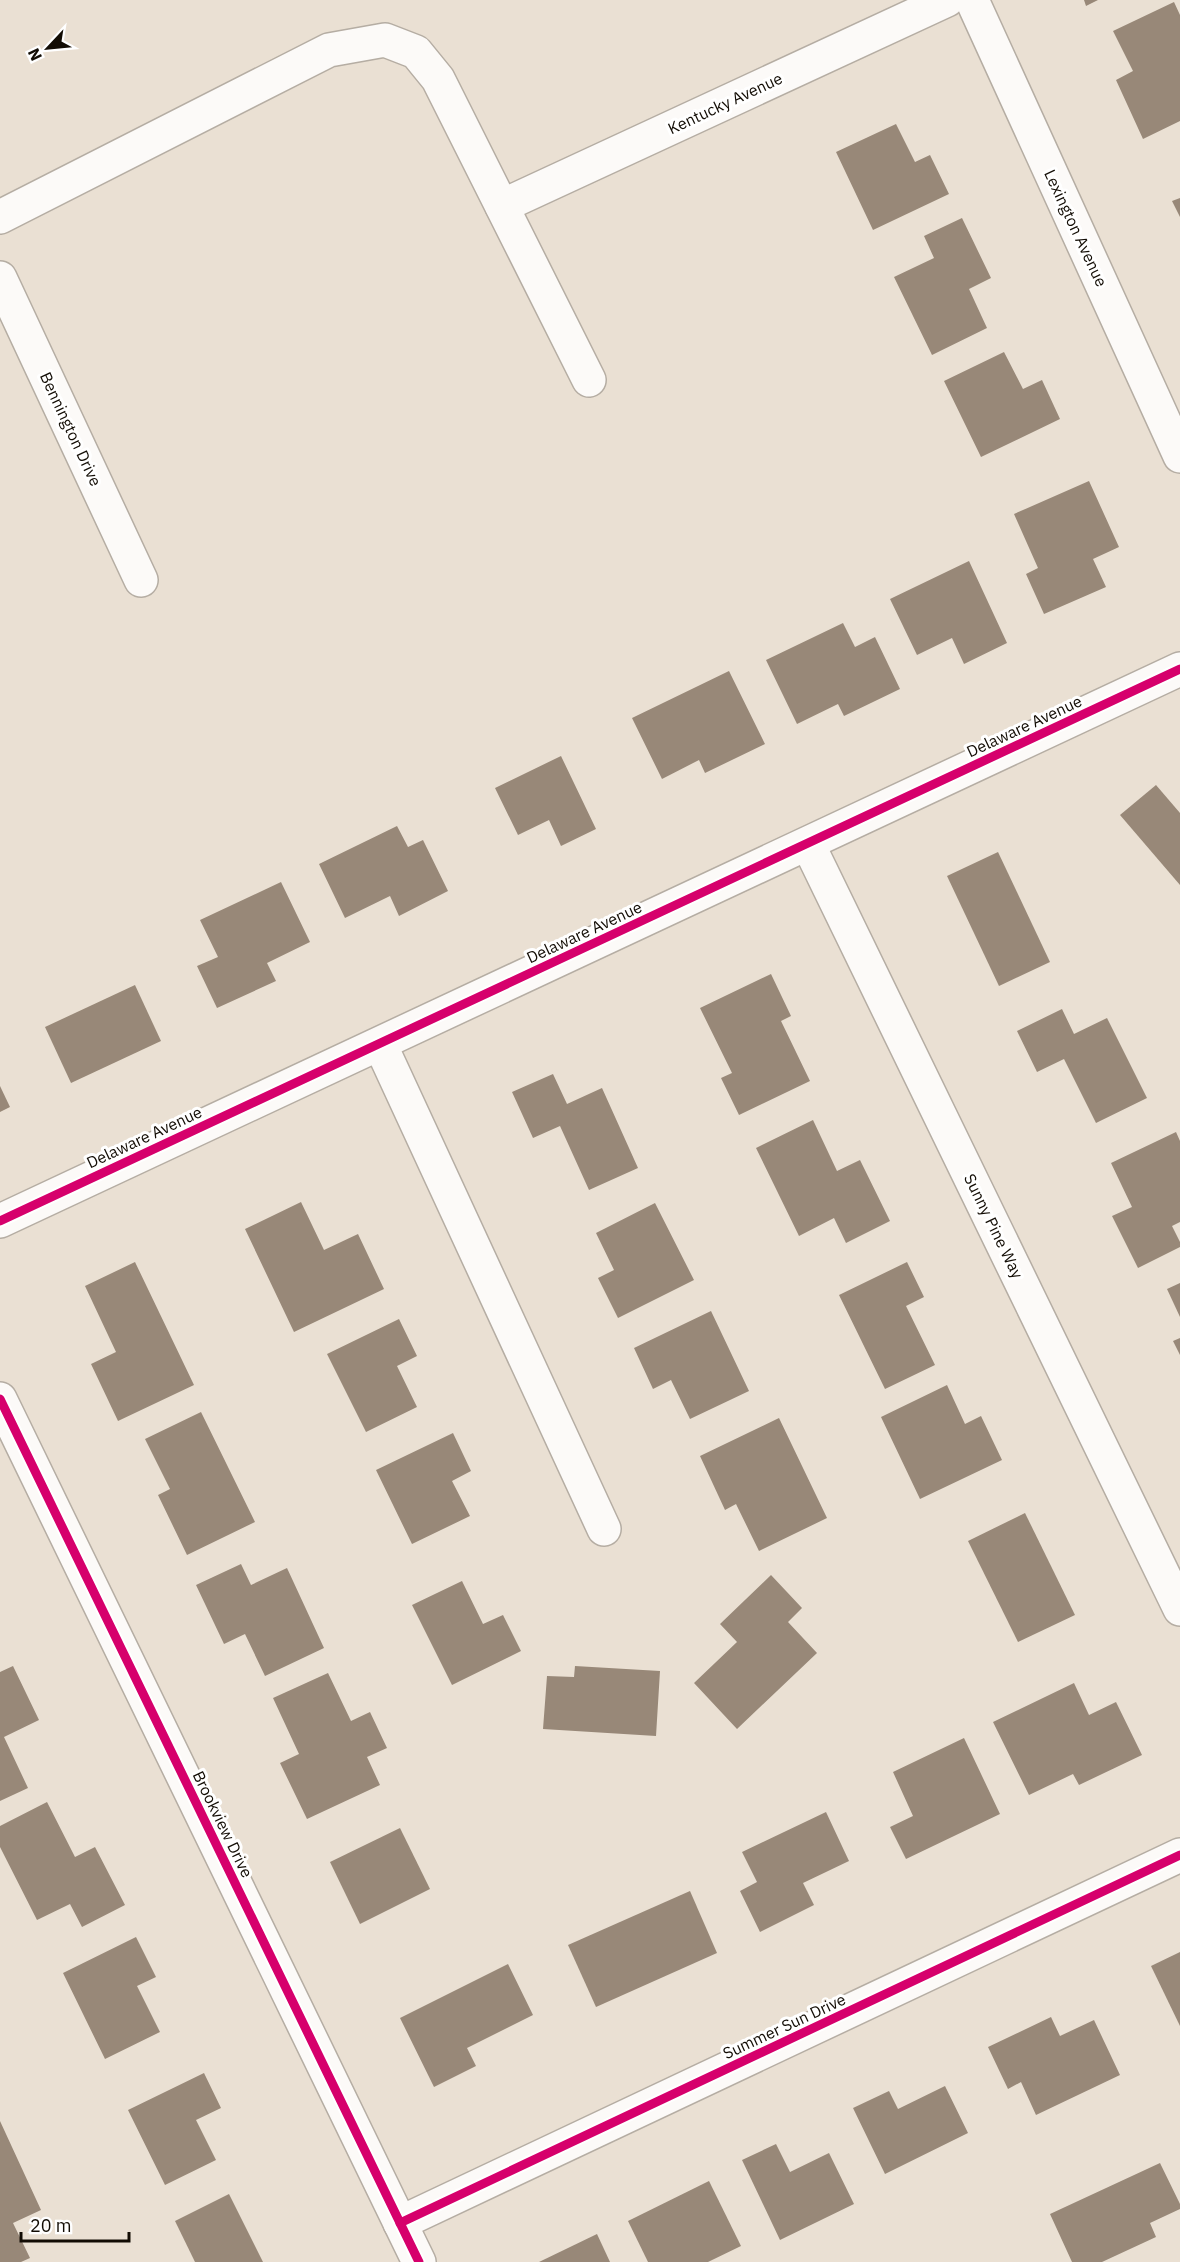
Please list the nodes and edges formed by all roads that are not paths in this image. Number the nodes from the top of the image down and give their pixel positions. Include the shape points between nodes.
1 (947, 0) edge
2 (972, 0) edge
3 (502, 206) junction
4 (0, 217) edge
5 (0, 278) edge
6 (589, 380) dead end
7 (1180, 456) edge
8 (141, 580) dead end
9 (1180, 669) edge
10 (808, 844) junction
11 (380, 1044) junction
12 (0, 1221) edge
13 (0, 1399) edge
14 (603, 1529) dead end
15 (1180, 1609) edge
16 (1180, 1855) edge
17 (400, 2223) junction
18 (419, 2262) edge

1 - 3 street, Kentucky Avenue
2 - 7 street, Lexington Avenue
3 - 4 street via 438,79 416,52 385,40 329,50
3 - 6 street
5 - 8 street, Bennington Drive
9 - 10 street, Delaware Avenue
10 - 11 street, Delaware Avenue
10 - 15 street, Sunny Pine Way
11 - 12 street, Delaware Avenue
11 - 14 street
13 - 17 street, Brookview Drive
16 - 17 street, Summer Sun Drive
17 - 18 street, Brookview Drive

